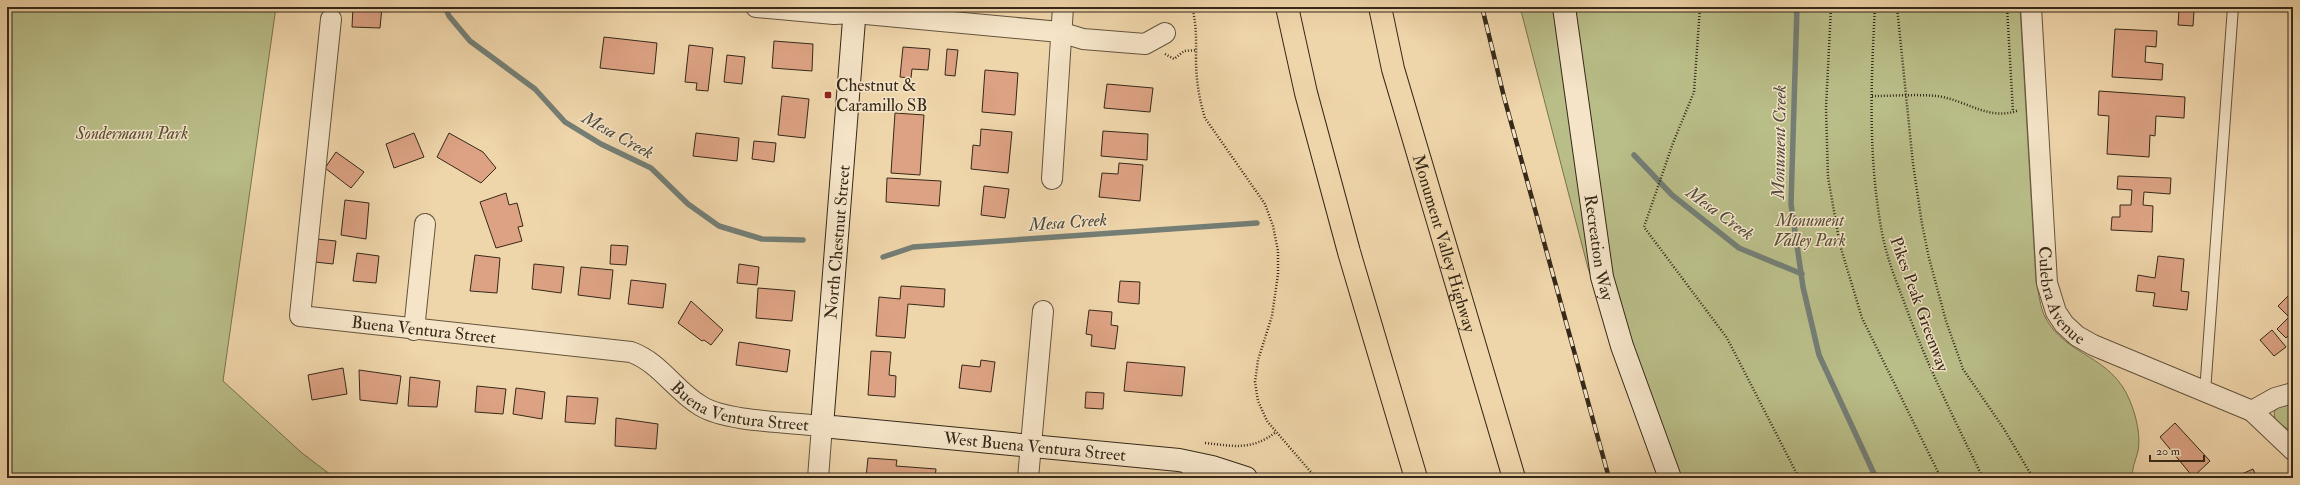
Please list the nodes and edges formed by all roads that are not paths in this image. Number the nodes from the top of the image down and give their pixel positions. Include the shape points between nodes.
1 (756, 7) edge
2 (1063, 7) edge
3 (1287, 7) edge
4 (1380, 7) edge
5 (1389, 7) edge
6 (1564, 7) edge
7 (2031, 7) edge
8 (2233, 7) edge
9 (855, 10) edge
10 (331, 20) dead end
11 (1060, 32) junction
12 (1165, 33) dead end
13 (1392, 69) junction
14 (1052, 179) dead end
15 (425, 224) dead end
16 (1043, 310) dead end
17 (414, 330) junction
18 (2205, 392) junction
19 (2293, 393) edge
20 (2252, 410) junction
21 (822, 426) junction
22 (1031, 444) junction
23 (2293, 450) edge
24 (1188, 470) edge
25 (818, 478) edge
26 (1028, 478) edge
27 (1246, 478) edge
28 (1416, 478) edge
29 (1514, 478) edge
30 (1670, 478) edge

1 - 9 street via 834,14
2 - 11 street
3 - 28 highway via 1306,93 1348,252
4 - 13 highway, Monument Valley Highway
5 - 13 highway
6 - 30 main road, Recreation Way via 1602,278 1622,346
7 - 18 street, Culebra Avenue via 2047,283 2056,312 2064,324 2093,345
8 - 18 lane
9 - 11 street
9 - 21 main road, North Chestnut Street
10 - 17 street, Buena Ventura Street via 300,316
11 - 12 street via 1082,39 1145,44
11 - 14 street
13 - 29 highway, Monument Valley Highway
15 - 17 street
16 - 22 street
17 - 21 street, Buena Ventura Street via 631,352 647,359 690,399 709,410 730,416
18 - 20 street, Culebra Avenue
19 - 20 street via 2275,398
20 - 23 street, Culebra Avenue
21 - 22 main road, West Buena Ventura Street
21 - 25 street, North Chestnut Street
22 - 24 main road, West Buena Ventura Street
22 - 26 street
24 - 27 main road, West Buena Ventura Street via 1212,467

